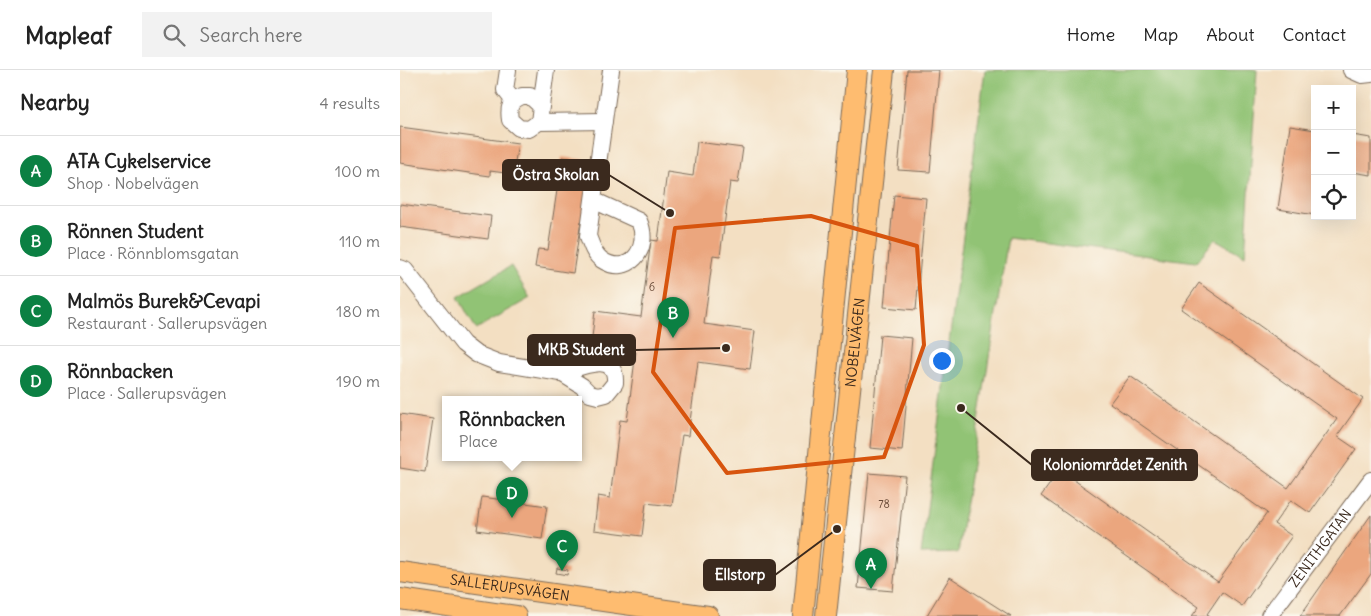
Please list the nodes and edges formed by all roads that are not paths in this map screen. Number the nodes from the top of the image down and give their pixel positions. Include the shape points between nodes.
1 (508, 70) edge
2 (546, 70) edge
3 (611, 70) edge
4 (857, 70) edge
5 (884, 70) edge
6 (1351, 70) edge
7 (1371, 74) edge
8 (513, 100) junction
9 (540, 114) junction
10 (604, 121) junction
11 (593, 200) dead end
12 (400, 268) edge
13 (561, 373) dead end
14 (1371, 480) edge
15 (400, 572) edge
16 (400, 599) edge
17 (516, 616) edge
18 (708, 616) edge
19 (803, 616) edge
20 (826, 616) edge
21 (1269, 616) edge

1 - 8 street via 505,90
2 - 9 street
3 - 10 street
4 - 19 main road, NOBELVÄGEN
5 - 20 main road, NOBELVÄGEN
6 - 7 street via 1362,75
8 - 9 street via 530,96
8 - 9 street via 508,108 510,120 519,128 529,129
9 - 10 street
10 - 11 street
12 - 13 street via 405,270 462,344 476,354 499,363
14 - 21 street, ZENITHGATAN
15 - 18 main road, SALLERUPSVÄGEN
16 - 17 main road, SALLERUPSVÄGEN

